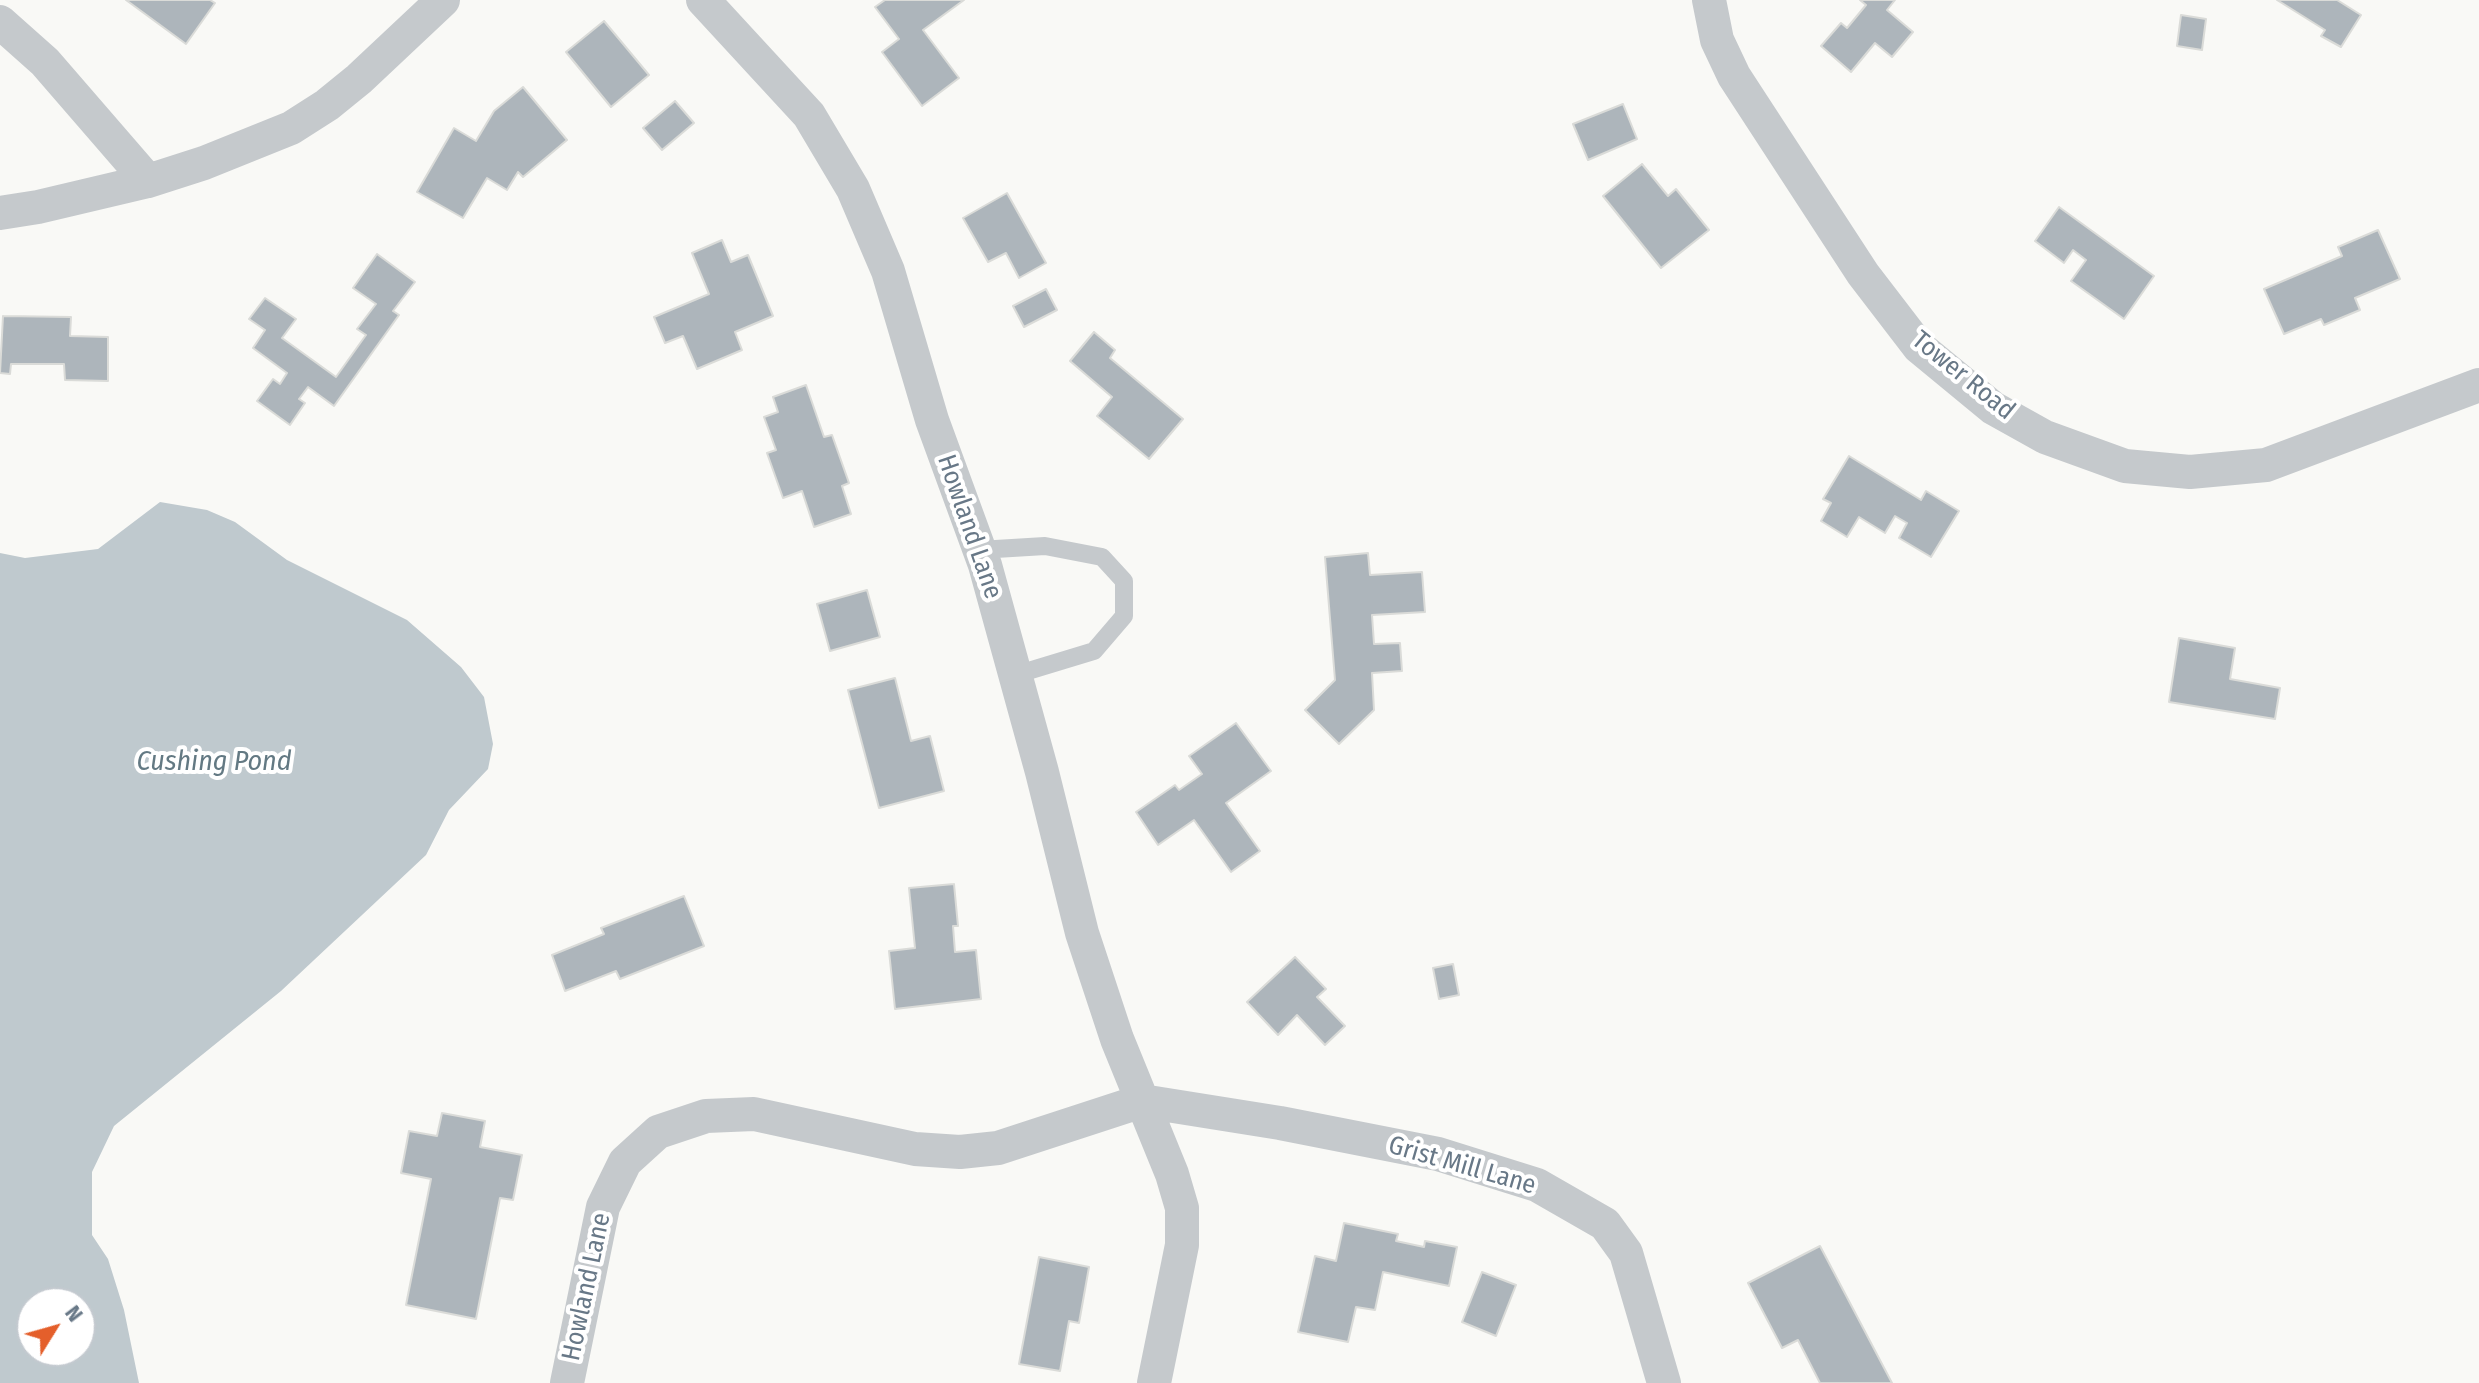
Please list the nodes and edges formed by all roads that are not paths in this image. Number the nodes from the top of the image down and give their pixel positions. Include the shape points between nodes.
1 (443, 0) edge
2 (703, 0) edge
3 (1709, 0) edge
4 (0, 22) edge
5 (148, 181) junction
6 (0, 213) edge
7 (2479, 385) edge
8 (979, 550) junction
9 (1015, 675) junction
10 (1142, 1101) junction
11 (567, 1383) edge
12 (1154, 1383) edge
13 (1664, 1383) edge

1 - 5 street via 338,96 291,128
2 - 8 street, Howland Lane via 809,115 853,189 888,271 932,420
3 - 7 street, Tower Road via 1717,40 1734,76 1863,274 1919,347 1993,408 2045,437 2125,466 2190,472 2266,465
4 - 5 street via 45,62
5 - 6 street
8 - 9 street, Howland Lane
8 - 9 lane via 1045,546 1102,557 1124,581 1124,616 1094,651
9 - 10 street, Howland Lane via 1082,933
10 - 11 street, Howland Lane via 998,1148 960,1152 915,1149 754,1114 706,1116 658,1132 625,1162 603,1207
10 - 12 street, Howland Lane via 1182,1208 1182,1245
10 - 13 street, Grist Mill Lane via 1438,1154 1537,1185 1605,1224 1626,1253

